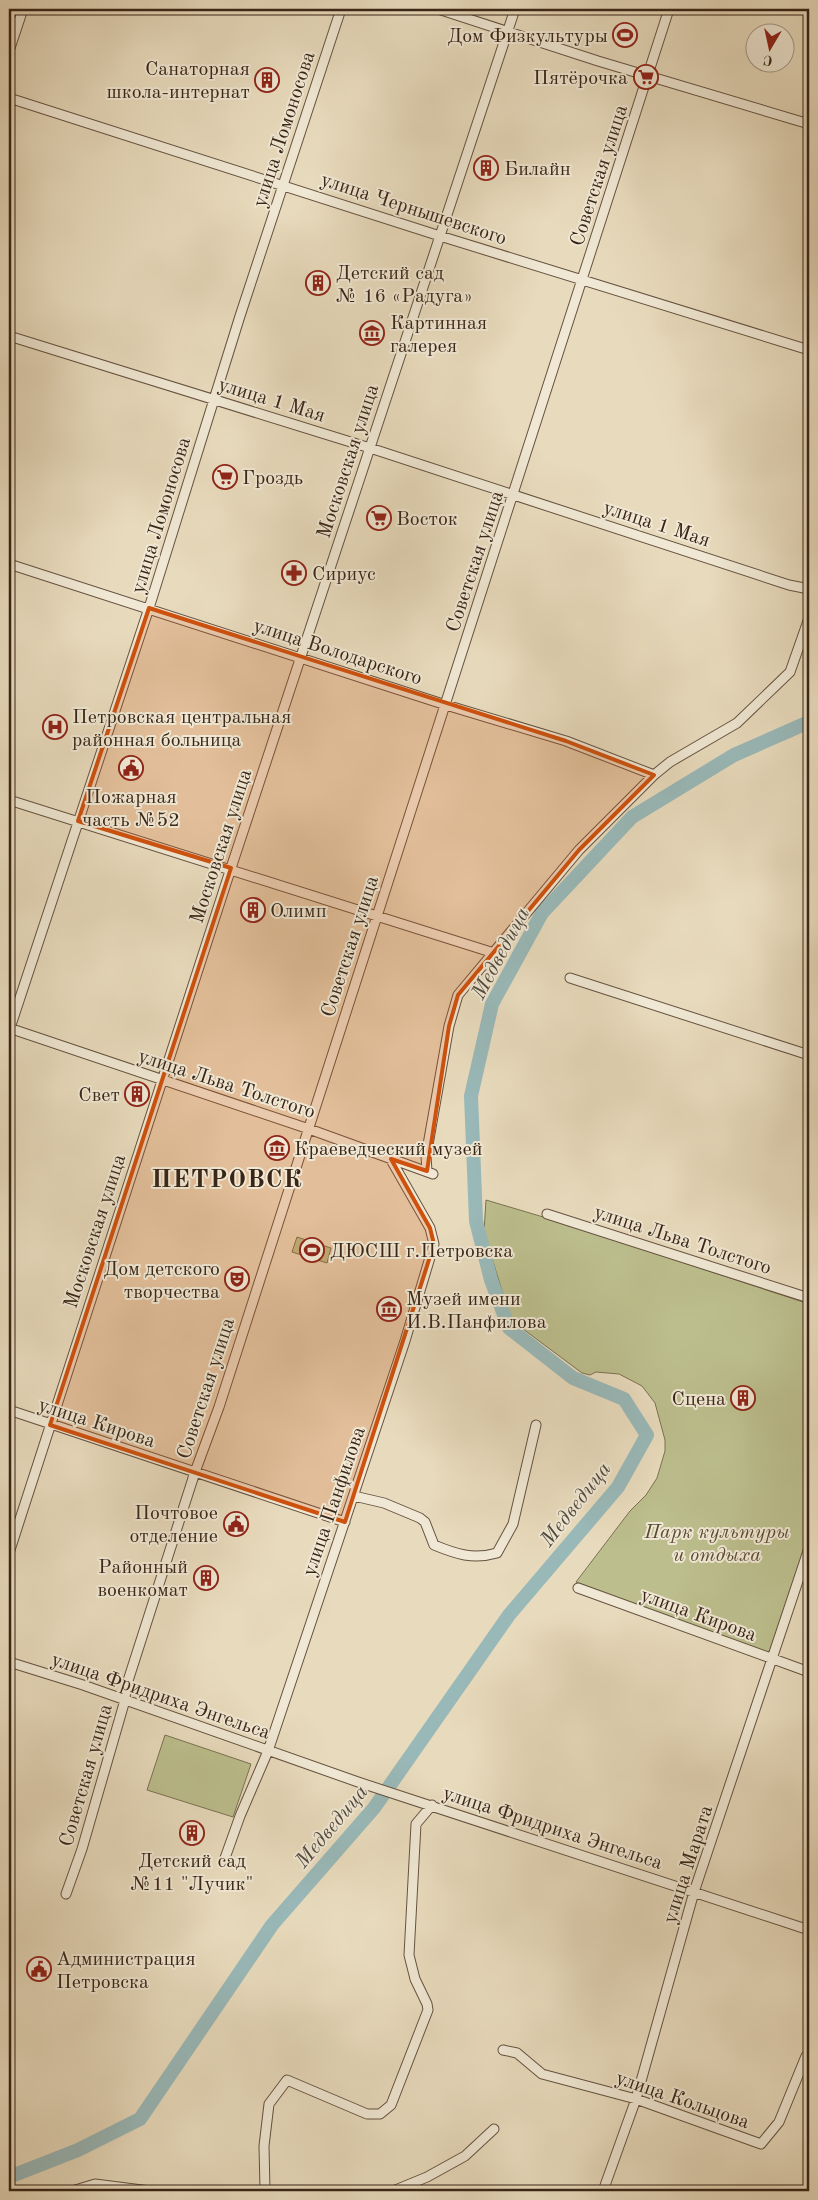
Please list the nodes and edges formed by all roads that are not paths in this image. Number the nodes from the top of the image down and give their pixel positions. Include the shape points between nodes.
1 (23, 9) edge
2 (341, 9) edge
3 (438, 9) edge
4 (515, 9) edge
5 (669, 9) edge
6 (507, 32) junction
7 (9, 51) edge
8 (648, 76) junction
9 (9, 98) edge
10 (809, 124) edge
11 (283, 185) junction
12 (440, 236) junction
13 (582, 280) junction
14 (9, 336) edge
15 (809, 350) edge
16 (215, 399) junction
17 (370, 448) junction
18 (514, 495) junction
19 (9, 564) edge
20 (809, 589) edge
21 (150, 608) junction
22 (809, 618) edge
23 (300, 657) junction
24 (446, 705) junction
25 (654, 775) junction
26 (9, 800) edge
27 (78, 821) junction
28 (231, 868) junction
29 (377, 917) junction
30 (494, 953) junction
31 (570, 978) dead end
32 (9, 1029) edge
33 (809, 1055) edge
34 (162, 1080) junction
35 (309, 1128) junction
36 (390, 1158) junction
37 (547, 1214) dead end
38 (809, 1298) edge
39 (9, 1410) edge
40 (50, 1425) junction
41 (536, 1425) dead end
42 (196, 1472) junction
43 (354, 1496) junction
44 (345, 1522) junction
45 (809, 1548) edge
46 (9, 1553) edge
47 (578, 1588) dead end
48 (773, 1660) junction
49 (9, 1662) edge
50 (809, 1672) edge
51 (125, 1700) junction
52 (268, 1751) junction
53 (430, 1805) junction
54 (225, 1858) dead end
55 (694, 1892) junction
56 (66, 1894) dead end
57 (809, 1930) edge
58 (503, 2050) dead end
59 (806, 2056) dead end
60 (636, 2099) junction
61 (494, 2129) dead end
62 (72, 2191) edge
63 (150, 2191) edge
64 (265, 2191) edge
65 (393, 2191) edge
66 (603, 2191) edge

1 - 7 street
2 - 11 street, улица Ломоносова
3 - 6 street
4 - 6 street, Московская улица
5 - 8 street, Советская улица
6 - 8 street
6 - 12 street, Московская улица
8 - 10 street
8 - 13 street, Советская улица
9 - 11 street, улица Чернышевского
11 - 12 street, улица Чернышевского
11 - 16 street, улица Ломоносова
12 - 13 street, улица Чернышевского
12 - 17 street, Московская улица
13 - 15 street, улица Чернышевского
13 - 18 street, Советская улица
14 - 16 street, улица 1 Мая
16 - 17 street, улица 1 Мая
16 - 21 street, улица Ломоносова
17 - 18 street, улица 1 Мая
17 - 23 street, Московская улица
18 - 20 street, улица 1 Мая
18 - 24 street, Советская улица
19 - 21 street, улица Володарского
21 - 23 street, улица Володарского
21 - 27 street, улица Ломоносова
22 - 25 street via 790,672 737,723 670,762
23 - 24 street, улица Володарского
23 - 28 street, Московская улица
24 - 25 street, улица Володарского via 566,741
24 - 29 street, Советская улица
25 - 30 street via 579,850
26 - 27 street
27 - 28 street
27 - 32 street, улица Ломоносова
28 - 29 street
28 - 34 street, Московская улица
29 - 30 street
29 - 35 street, Советская улица
30 - 36 street, улица Льва Толстого via 458,995 449,1026 426,1156 430,1172
31 - 33 street
32 - 34 street, улица Льва Толстого
34 - 35 street, улица Льва Толстого
34 - 40 street, Московская улица
35 - 36 street, улица Льва Толстого
35 - 42 street, Советская улица via 220,1407
36 - 43 street, улица Панфилова via 430,1228 434,1244
37 - 38 street, улица Льва Толстого
39 - 40 street, улица Кирова
40 - 42 street, улица Кирова
40 - 46 street, Московская улица
41 - 43 street via 513,1524 497,1553 481,1557 453,1553 434,1545 425,1522 420,1518 384,1503
42 - 44 street, улица Кирова
42 - 51 street, Советская улица via 126,1686
43 - 44 street, улица Панфилова
44 - 52 street, улица Панфилова
45 - 48 street, улица Марата
47 - 48 street, улица Кирова
48 - 50 street, улица Кирова
48 - 55 street, улица Марата
49 - 51 street, улица Фридриха Энгельса
51 - 52 street, улица Фридриха Энгельса
51 - 56 street, Советская улица
52 - 53 street, улица Фридриха Энгельса
52 - 54 street, улица Панфилова
53 - 55 street, улица Фридриха Энгельса
53 - 64 street via 416,1824 409,1955 428,2010 391,2105 380,2114 367,2114 287,2080 269,2104 264,2146
55 - 57 street, улица Фридриха Энгельса
55 - 60 street, улица Марата
58 - 60 street, улица Кольцова via 517,2053 542,2074
59 - 60 street, улица Кольцова via 779,2122 761,2144
60 - 66 street, улица Марата
61 - 65 street via 465,2156
62 - 63 street via 95,2184

